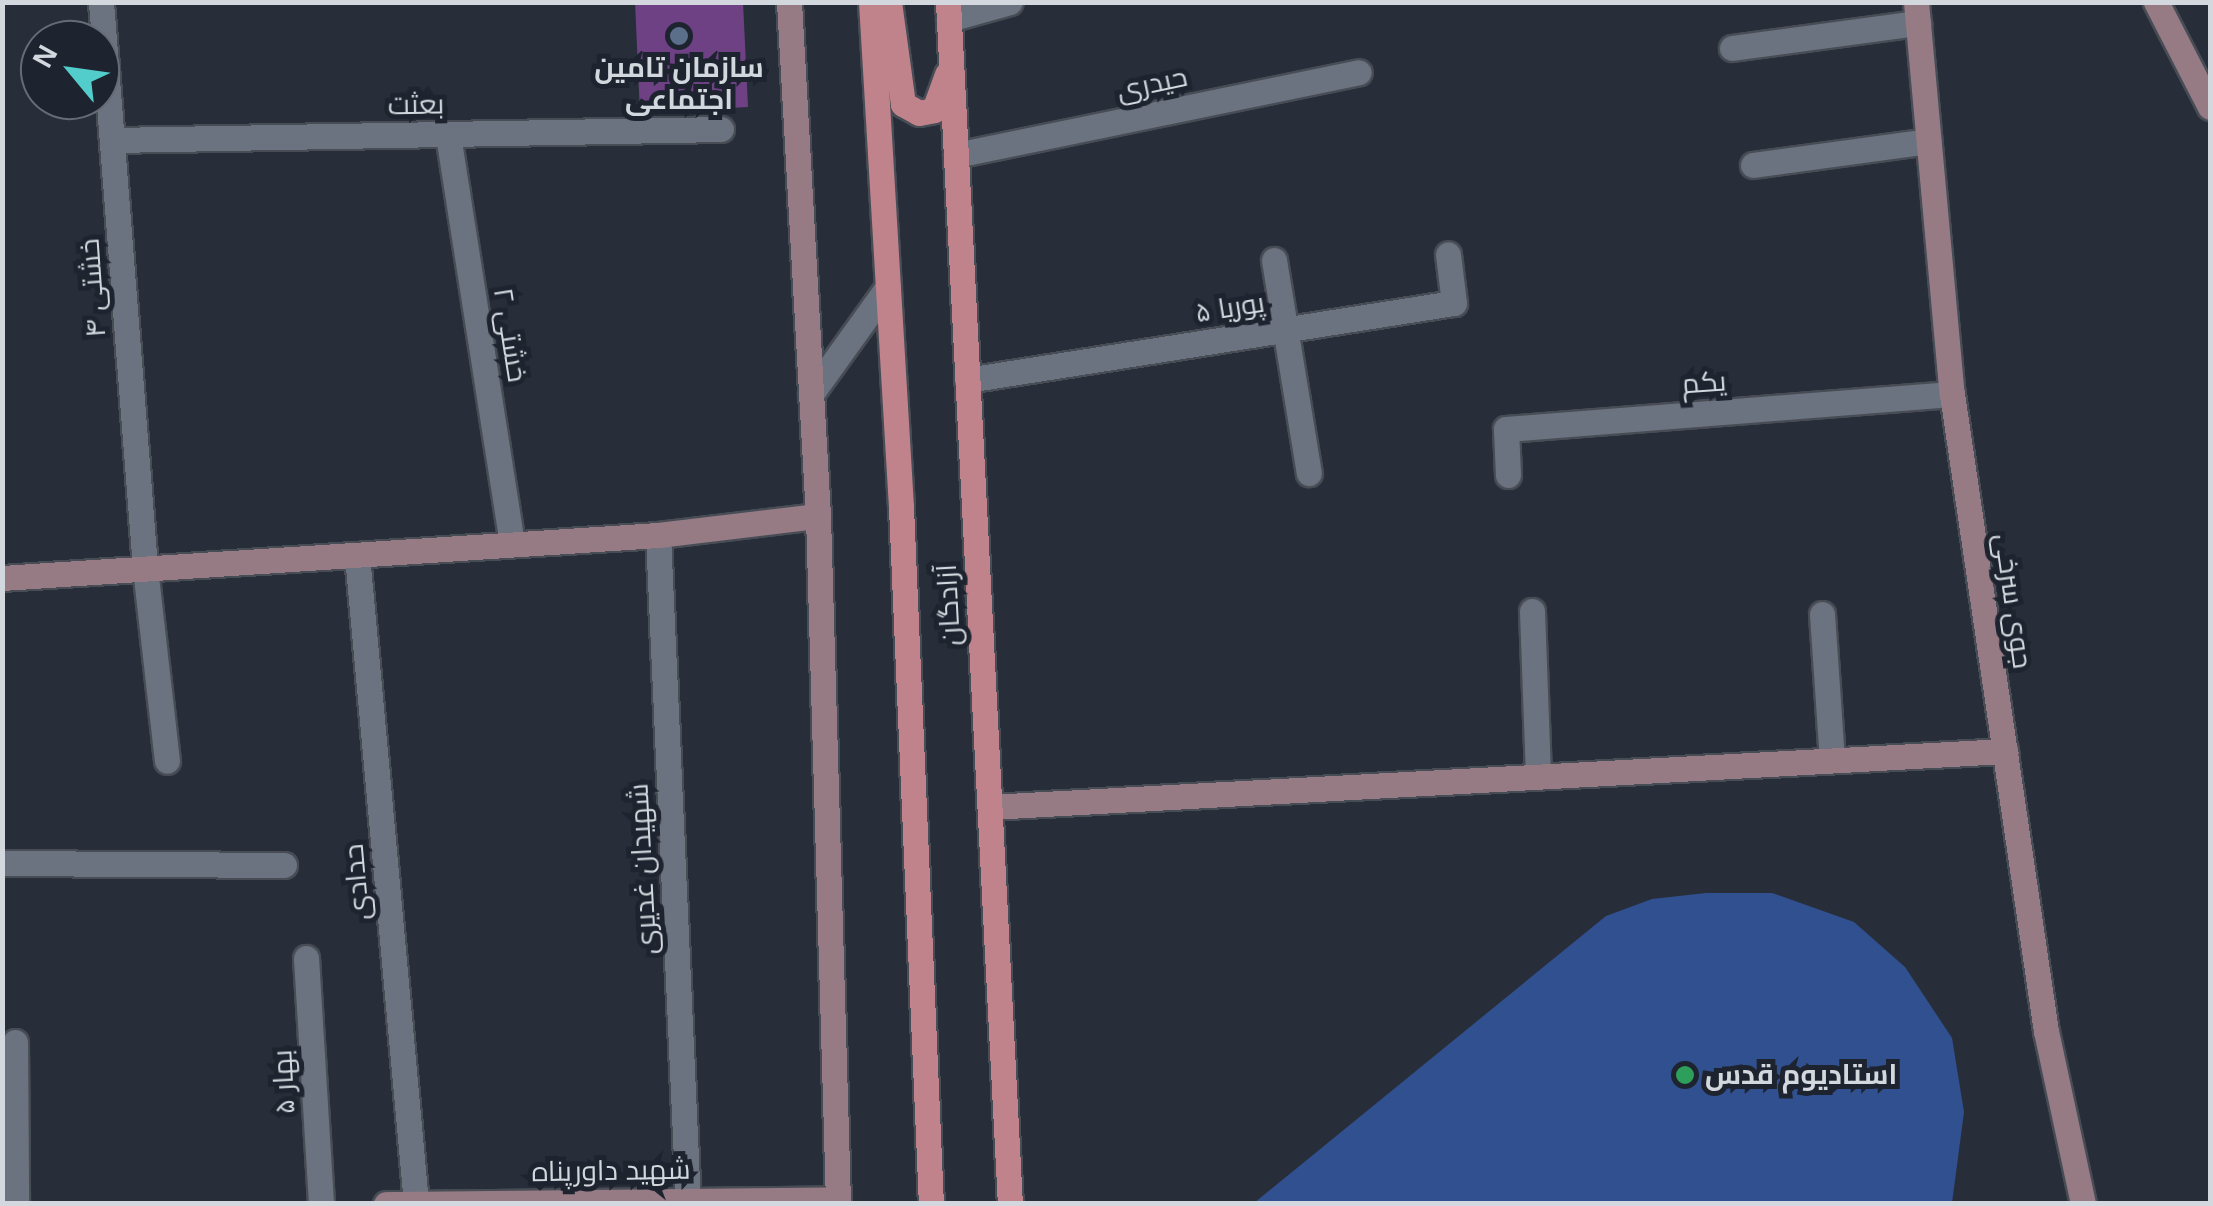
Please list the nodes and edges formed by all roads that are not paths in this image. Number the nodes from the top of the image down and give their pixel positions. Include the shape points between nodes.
1 (102, 2) edge
2 (789, 2) edge
3 (871, 2) edge
4 (889, 2) edge
5 (1010, 2) edge
6 (2156, 2) edge
7 (948, 11) edge
8 (1917, 13) edge
9 (1732, 48) dead end
10 (951, 58) junction
11 (1360, 72) dead end
12 (2210, 107) edge
13 (722, 129) dead end
14 (448, 135) junction
15 (112, 140) junction
16 (1928, 141) junction
17 (956, 155) junction
18 (1752, 165) dead end
19 (1448, 254) dead end
20 (1274, 260) dead end
21 (888, 287) junction
22 (1285, 330) junction
23 (967, 380) junction
24 (811, 394) junction
25 (1952, 394) junction
26 (1309, 474) dead end
27 (1508, 475) dead end
28 (818, 516) junction
29 (658, 535) junction
30 (512, 544) junction
31 (356, 554) junction
32 (145, 568) junction
33 (2, 578) edge
34 (1532, 610) dead end
35 (1822, 614) dead end
36 (2005, 750) junction
37 (1832, 760) junction
38 (168, 761) dead end
39 (1538, 776) junction
40 (990, 807) junction
41 (2, 863) edge
42 (284, 865) dead end
43 (306, 958) dead end
44 (15, 1042) dead end
45 (838, 1201) edge
46 (688, 1202) edge
47 (416, 1203) edge
48 (16, 1204) edge
49 (321, 1204) edge
50 (386, 1204) edge
51 (930, 1204) edge
52 (1010, 1204) edge
53 (2083, 1204) edge

1 - 15 street, خشتی ۴
2 - 24 street
3 - 21 main road, آزادگان
4 - 10 main road via 903,104 920,114 934,110
5 - 7 street
6 - 12 street
7 - 10 main road, آزادگان
8 - 9 street
8 - 16 street, جوی سرخی
10 - 17 main road, آزادگان
11 - 17 street, حیدری
13 - 14 street, بعثت
14 - 15 street, بعثت
14 - 30 street, خشتی ۲
15 - 32 street, خشتی ۴
16 - 18 street
16 - 25 street, جوی سرخی
17 - 23 main road, آزادگان
19 - 22 street, پوریا ۵ via 1454,303
20 - 22 street
21 - 24 street
21 - 51 main road, آزادگان
22 - 23 street, پوریا ۵
22 - 26 street
23 - 40 main road, آزادگان
24 - 28 street
25 - 27 street, یکم via 1506,428
25 - 36 street, جوی سرخی
28 - 29 street
28 - 45 street
29 - 30 street
29 - 46 street, شهیدان غدیری
30 - 31 street
31 - 32 street
31 - 47 street, حدادی
32 - 33 street
32 - 38 street
34 - 39 street
35 - 37 street
36 - 37 street
36 - 53 street, جوی سرخی via 2046,1032
37 - 39 street
39 - 40 street
40 - 52 main road, آزادگان
41 - 42 street
43 - 49 street, بهار ۵
44 - 48 street
45 - 46 street, شهید داورپناه
46 - 47 street, شهید داورپناه
47 - 50 street, شهید داورپناه

